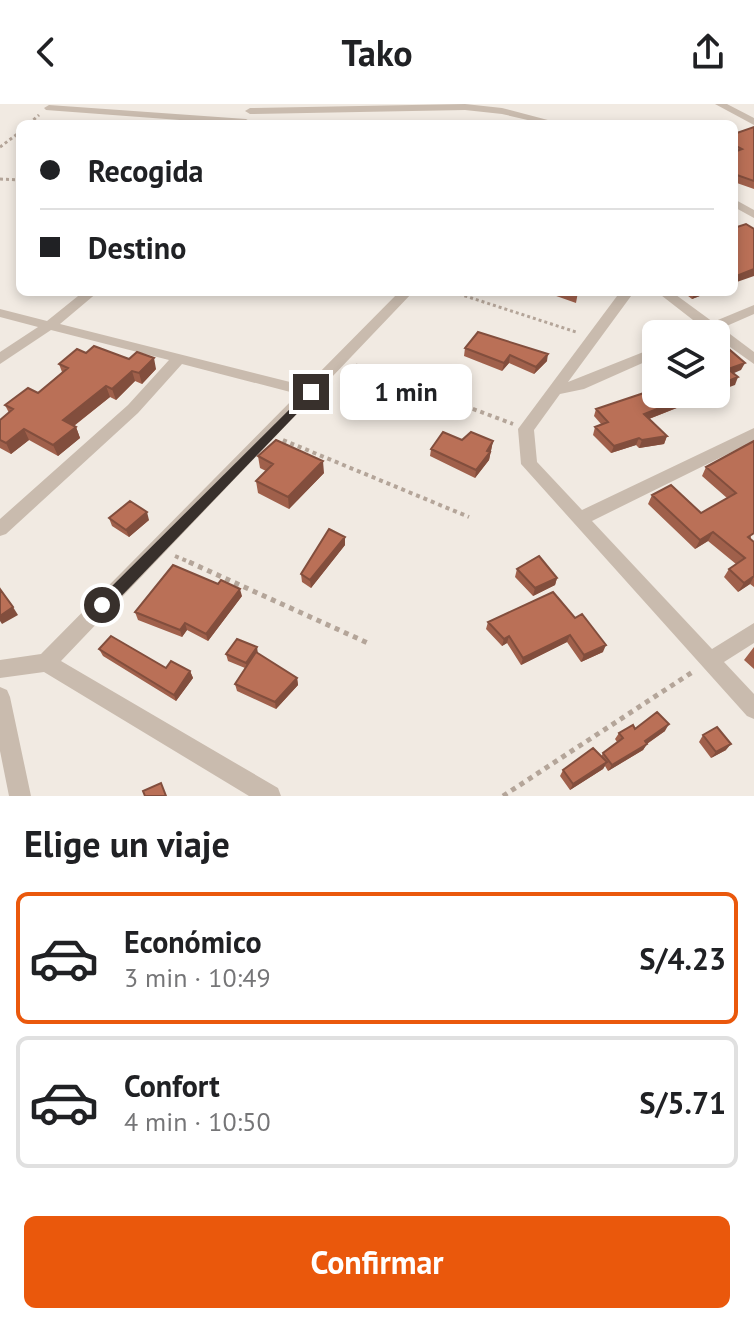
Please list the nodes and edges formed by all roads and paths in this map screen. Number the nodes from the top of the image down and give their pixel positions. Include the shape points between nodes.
1 (720, 104) edge
2 (391, 106) edge
3 (489, 106) edge
4 (251, 107) edge
5 (49, 108) dead end
6 (751, 118) edge
7 (207, 120) edge
8 (543, 120) edge
9 (86, 296) edge
10 (402, 296) edge
11 (465, 296) edge
12 (624, 296) edge
13 (669, 296) edge
14 (754, 309) edge
15 (0, 313) edge
16 (701, 320) edge
17 (729, 320) edge
18 (50, 325) junction
19 (593, 338) junction
20 (730, 342) edge
21 (179, 358) junction
22 (642, 358) edge
23 (0, 359) edge
24 (754, 359) edge
25 (342, 360) junction
26 (555, 390) junction
27 (311, 392) junction
28 (526, 429) junction
29 (754, 434) edge
30 (270, 435) junction
31 (469, 517) dead end
32 (580, 519) junction
33 (0, 529) edge
34 (158, 548) junction
35 (754, 632) edge
36 (370, 644) dead end
37 (710, 661) junction
38 (46, 663) junction
39 (0, 669) edge
40 (0, 697) edge
41 (754, 709) edge
42 (20, 796) edge
43 (270, 796) edge
44 (503, 796) edge

1 - 6 street
2 - 3 street
2 - 4 street
3 - 8 street
5 - 7 street
9 - 18 street
10 - 25 street
11 - 19 path
12 - 19 street
13 - 16 street
14 - 17 street
15 - 18 street
18 - 21 street
18 - 23 street
19 - 26 street
20 - 24 street
21 - 27 street
21 - 33 street via 133,409
22 - 26 street
25 - 27 street
25 - 28 path
26 - 28 street
27 - 30 street
28 - 32 street via 529,464
29 - 32 street
30 - 31 path
30 - 34 street
32 - 37 street
34 - 36 path
34 - 38 street
35 - 37 street
37 - 41 street
37 - 44 path
38 - 39 street
38 - 43 street
40 - 42 street

